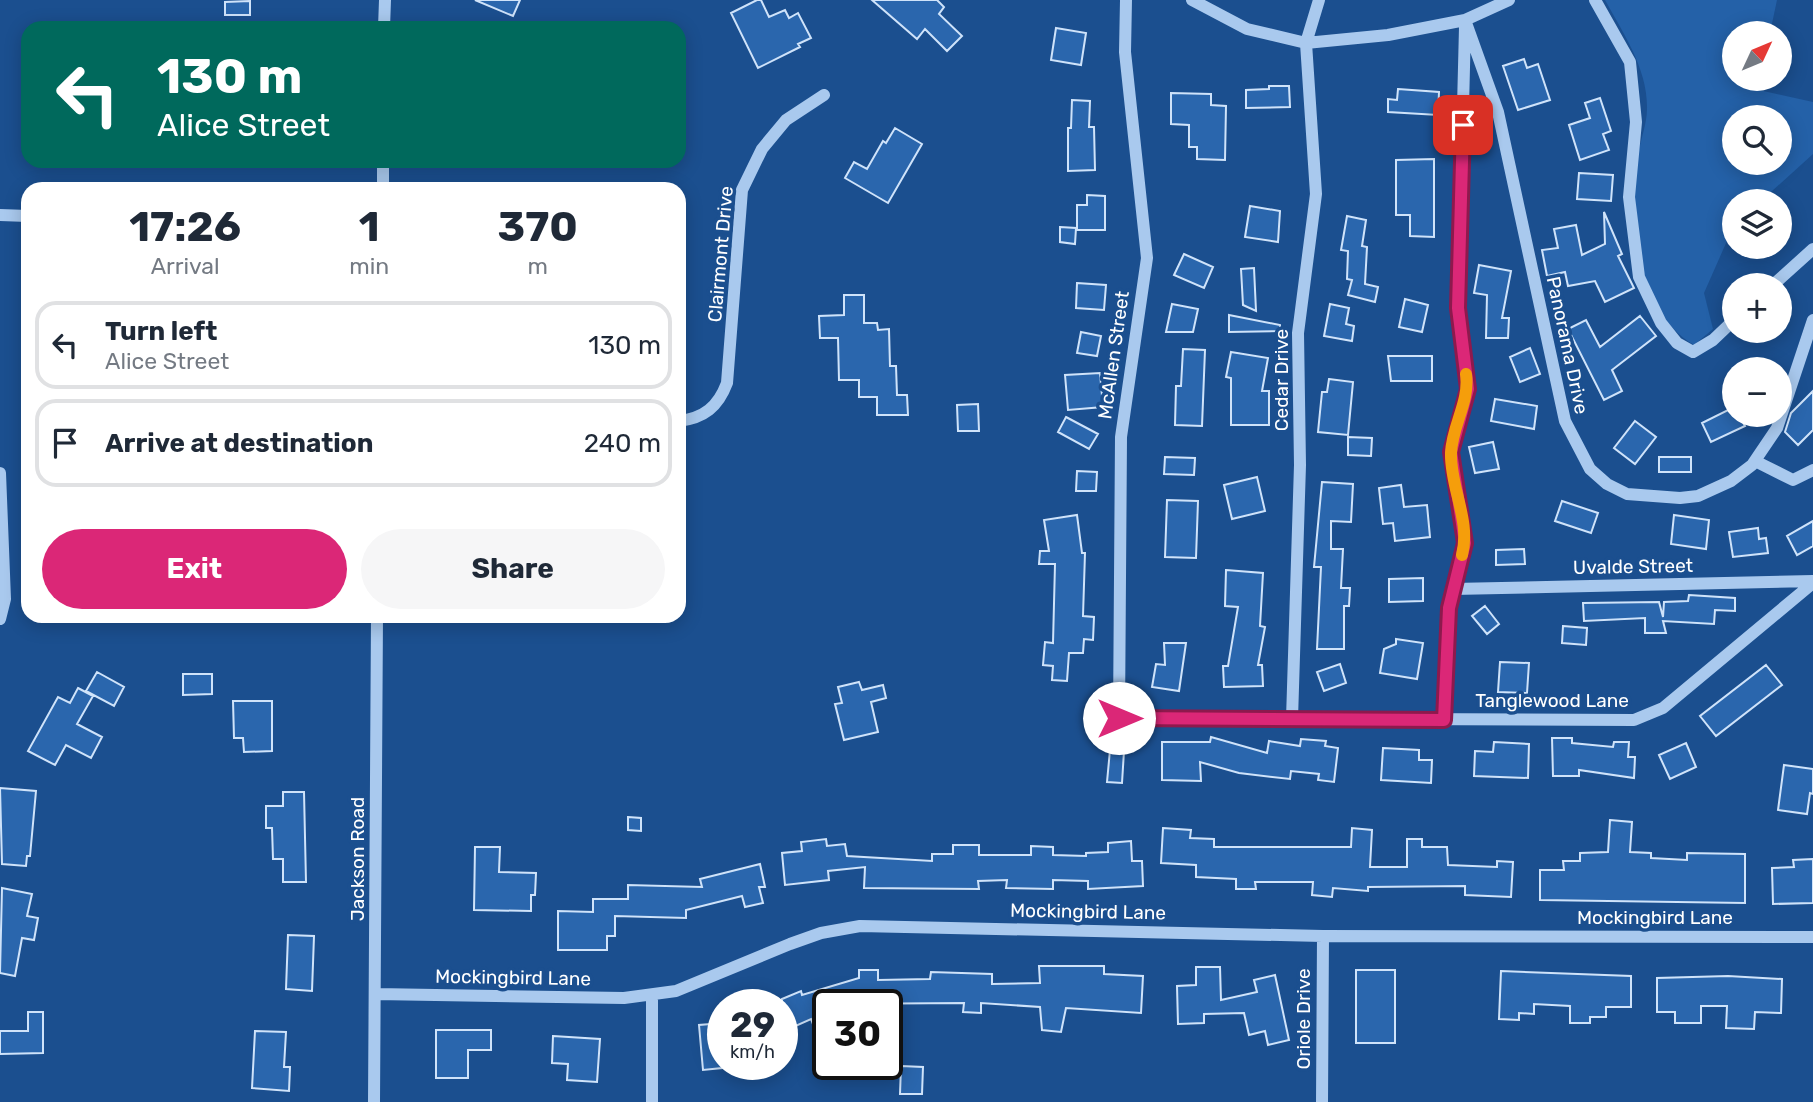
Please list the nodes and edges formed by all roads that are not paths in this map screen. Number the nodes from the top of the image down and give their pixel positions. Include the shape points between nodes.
1 (385, 0) edge
2 (1126, 0) edge
3 (1192, 0) edge
4 (1319, 0) edge
5 (1509, 0) edge
6 (1595, 0) edge
7 (1465, 20) junction
8 (384, 21) edge
9 (1306, 43) junction
10 (824, 95) dead end
11 (0, 215) edge
12 (21, 216) edge
13 (1813, 249) edge
14 (1786, 273) edge
15 (1813, 320) edge
16 (1722, 331) edge
17 (686, 419) edge
18 (1755, 461) junction
19 (1813, 470) edge
20 (0, 472) edge
21 (1813, 582) edge
22 (1453, 589) junction
23 (0, 619) edge
24 (377, 623) edge
25 (1119, 718) joint
26 (1292, 719) junction
27 (1444, 720) junction
28 (1323, 936) junction
29 (1813, 937) edge
30 (376, 994) junction
31 (652, 995) junction
32 (374, 1102) edge
33 (652, 1102) edge
34 (1322, 1102) edge

1 - 8 street
2 - 25 street, McAllen Street via 1125,52 1147,258 1121,437
3 - 9 street via 1247,29
4 - 9 street
5 - 7 street
6 - 16 street via 1630,62 1636,122 1629,197 1636,266 1647,300 1677,343 1693,352
7 - 9 street via 1388,35
7 - 18 street, Panorama Drive via 1498,112 1565,421 1590,469 1627,494 1680,498 1698,496 1731,481
7 - 22 street via 1458,308 1468,389 1451,452 1465,543
9 - 26 street, Cedar Drive via 1316,194 1298,333 1300,465
10 - 17 street, Clairmont Drive via 786,120 755,162 742,190 727,383 709,411
11 - 12 street
13 - 14 street
15 - 18 street, Panorama Drive via 1777,428
18 - 19 street via 1793,480
20 - 23 street via 5,599
21 - 22 street, Uvalde Street
21 - 27 street, Tanglewood Lane via 1650,716 1619,721
22 - 27 street
24 - 30 street, Jackson Road
25 - 26 street, Tanglewood Lane
26 - 27 street, Tanglewood Lane
28 - 29 street, Mockingbird Lane
28 - 31 street, Mockingbird Lane via 860,926 821,933 676,992
28 - 34 street, Oriole Drive
30 - 31 street, Mockingbird Lane
30 - 32 street, Jackson Road
31 - 33 street

